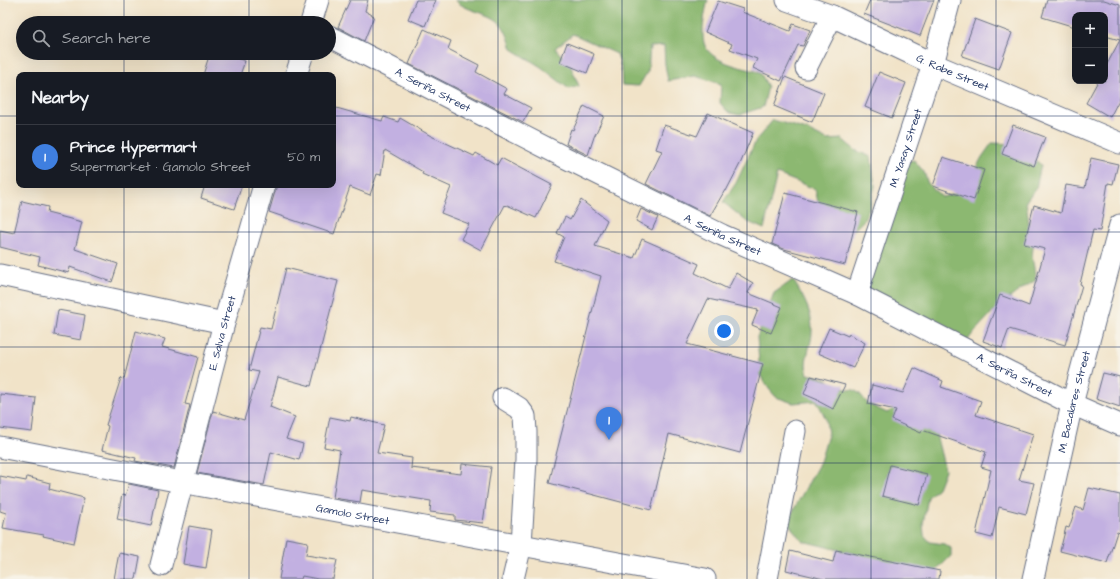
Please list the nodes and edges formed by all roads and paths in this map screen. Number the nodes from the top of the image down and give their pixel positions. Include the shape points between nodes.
1 (318, 0) edge
2 (787, 0) edge
3 (950, 0) edge
4 (313, 16) edge
5 (832, 16) junction
6 (336, 40) edge
7 (301, 60) edge
8 (933, 64) junction
9 (806, 68) dead end
10 (297, 72) edge
11 (1120, 143) edge
12 (263, 188) edge
13 (1120, 225) edge
14 (0, 275) edge
15 (857, 294) junction
16 (224, 323) junction
17 (503, 398) dead end
18 (1072, 404) junction
19 (1120, 425) edge
20 (795, 431) dead end
21 (0, 447) edge
22 (181, 482) junction
23 (521, 545) junction
24 (161, 566) dead end
25 (513, 579) edge
26 (705, 579) edge
27 (767, 579) edge
28 (1033, 579) edge

1 - 4 street
2 - 5 street, G. Rabe Street
3 - 8 street, M. Yasay Street
5 - 8 street, G. Rabe Street
5 - 9 street
6 - 15 street, A. Seriña Street via 722,235
7 - 10 street
8 - 11 street, G. Rabe Street
8 - 15 street, M. Yasay Street
12 - 16 street, E. Salva Street
13 - 18 street, M. Bacalares Street
14 - 16 street
15 - 18 street, A. Seriña Street
16 - 22 street, E. Salva Street
17 - 23 street via 519,408 525,416 526,459
18 - 19 street, A. Seriña Street
18 - 28 street, M. Bacalares Street
20 - 27 street
21 - 22 street, Gamolo Street
22 - 23 street, Gamolo Street
22 - 24 street, E. Salva Street
23 - 25 street
23 - 26 street, Gamolo Street

